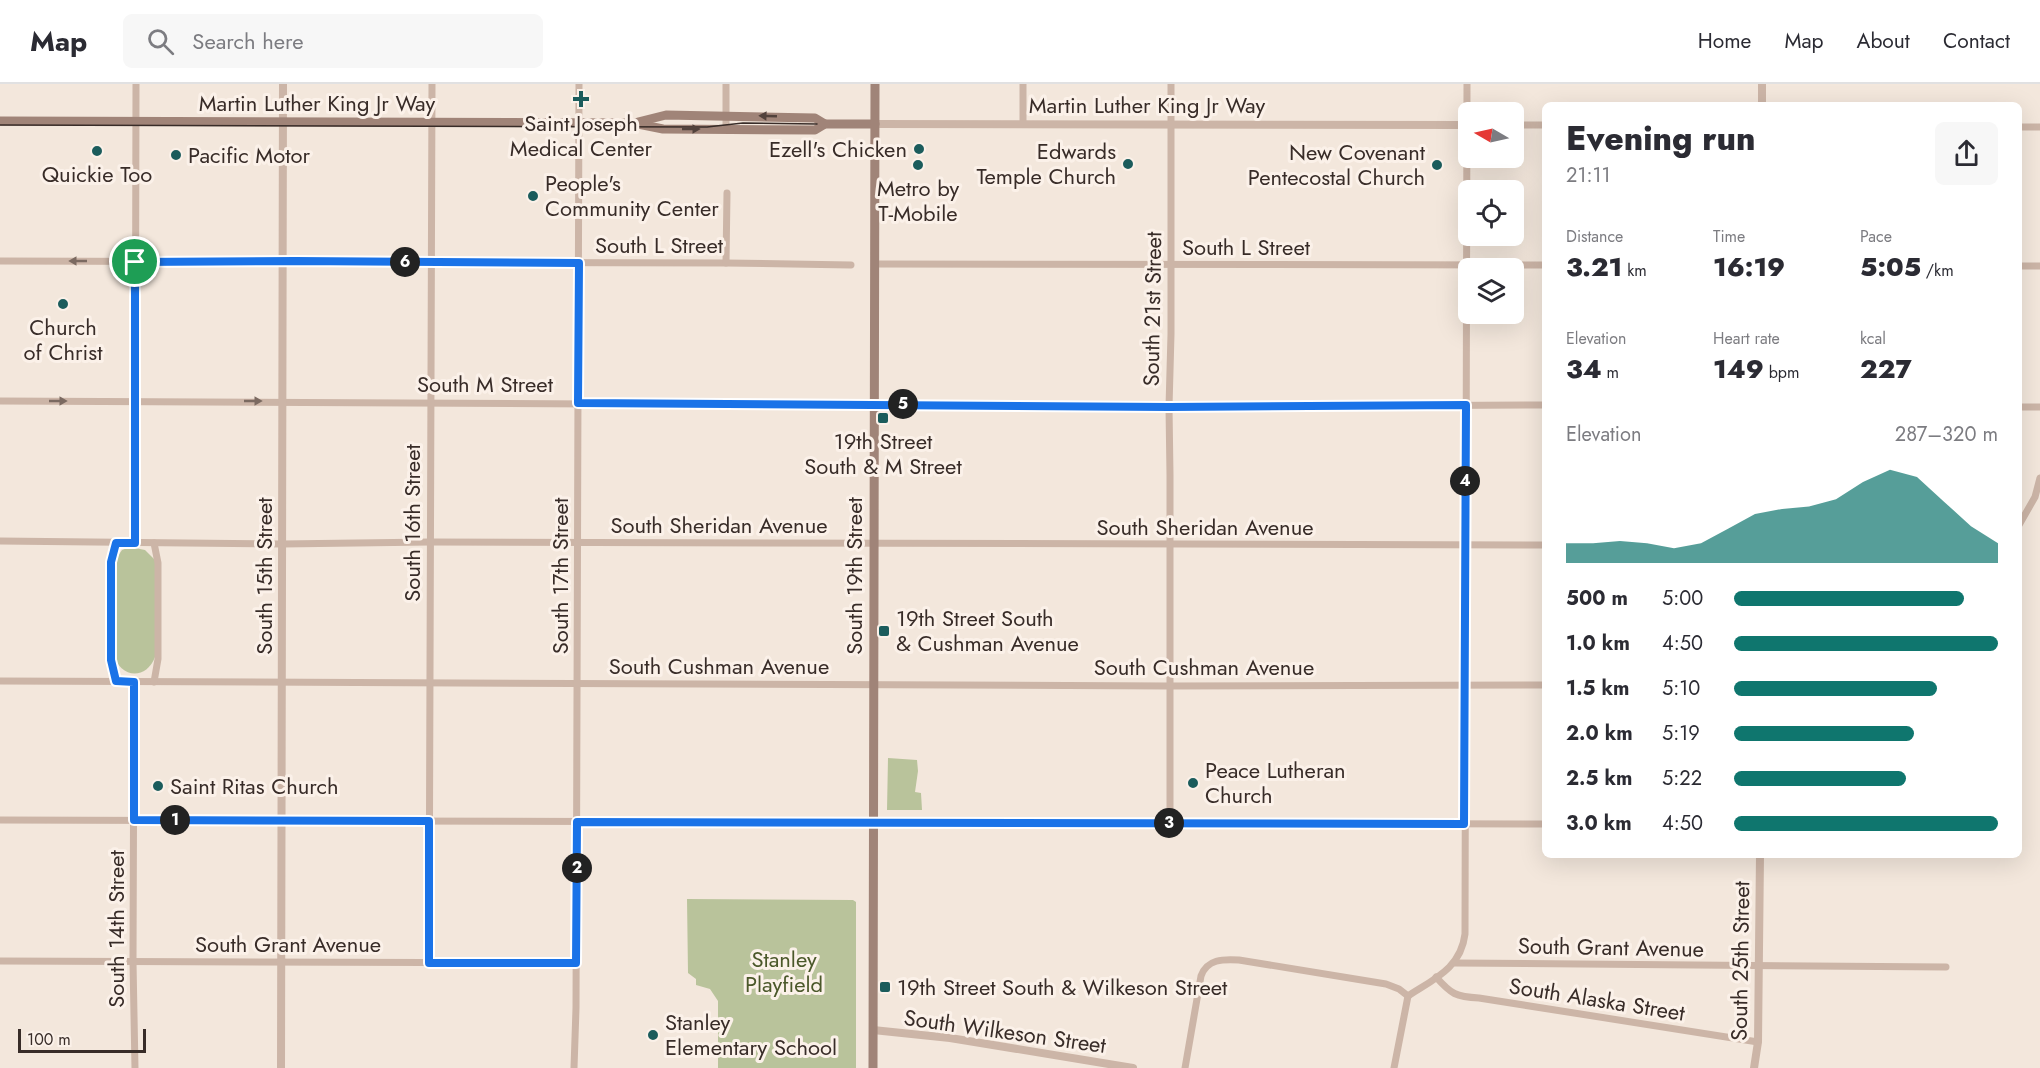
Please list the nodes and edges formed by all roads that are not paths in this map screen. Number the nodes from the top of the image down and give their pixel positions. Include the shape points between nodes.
1 (136, 84) edge
2 (283, 84) edge
3 (432, 84) edge
4 (579, 84) edge
5 (726, 84) edge
6 (875, 84) edge
7 (1023, 84) edge
8 (1171, 84) edge
9 (1467, 84) edge
10 (1762, 84) edge
11 (1467, 102) edge
12 (1762, 102) edge
13 (726, 115) junction
14 (0, 121) edge
15 (136, 122) junction
16 (283, 122) junction
17 (431, 122) junction
18 (579, 123) junction
19 (633, 123) junction
20 (825, 124) junction
21 (875, 124) junction
22 (1023, 124) junction
23 (1171, 125) junction
24 (1458, 125) edge
25 (1524, 125) edge
26 (1542, 125) edge
27 (2022, 127) edge
28 (2040, 127) edge
29 (726, 129) junction
30 (1467, 168) edge
31 (727, 193) dead end
32 (1466, 258) edge
33 (0, 261) edge
34 (283, 261) junction
35 (135, 262) junction
36 (431, 262) junction
37 (579, 263) junction
38 (726, 263) junction
39 (875, 264) junction
40 (851, 265) dead end
41 (1171, 265) junction
42 (1458, 265) edge
43 (1524, 265) edge
44 (1542, 265) edge
45 (2022, 266) edge
46 (2040, 266) edge
47 (1466, 324) edge
48 (0, 401) edge
49 (135, 401) junction
50 (283, 401) junction
51 (430, 402) junction
52 (578, 403) junction
53 (874, 404) junction
54 (1466, 405) junction
55 (1542, 405) edge
56 (1169, 407) junction
57 (2022, 407) edge
58 (2040, 407) edge
59 (2040, 478) edge
60 (2022, 520) edge
61 (0, 541) edge
62 (430, 542) junction
63 (116, 543) junction
64 (135, 543) junction
65 (154, 543) junction
66 (578, 543) junction
67 (282, 544) junction
68 (873, 544) junction
69 (1170, 545) junction
70 (1465, 545) junction
71 (1542, 545) edge
72 (0, 681) edge
73 (116, 681) junction
74 (134, 682) junction
75 (153, 682) junction
76 (282, 682) junction
77 (429, 682) junction
78 (577, 683) junction
79 (873, 684) junction
80 (1465, 685) junction
81 (1542, 685) edge
82 (1169, 686) junction
83 (0, 820) edge
84 (134, 820) junction
85 (282, 821) junction
86 (429, 821) junction
87 (577, 822) junction
88 (873, 822) junction
89 (1170, 823) junction
90 (1464, 824) junction
91 (1542, 824) edge
92 (1760, 858) edge
93 (0, 961) edge
94 (133, 962) junction
95 (281, 962) junction
96 (429, 963) junction
97 (576, 963) junction
98 (1455, 963) junction
99 (1759, 966) junction
100 (1946, 967) dead end
101 (1436, 977) junction
102 (1408, 996) junction
103 (873, 1030) junction
104 (1758, 1042) junction
105 (135, 1068) edge
106 (281, 1068) edge
107 (574, 1068) edge
108 (873, 1068) edge
109 (1133, 1068) edge
110 (1185, 1068) edge
111 (1394, 1068) edge
112 (1754, 1068) edge

1 - 15 street
2 - 16 street, South 15th Street
3 - 17 street, South 16th Street
4 - 18 street, South 17th Street
5 - 13 street
6 - 21 main road, South 19th Street
7 - 22 street
8 - 23 street, South 21st Street
9 - 11 street
10 - 12 street
13 - 19 main road, Martin Luther King Jr Way via 666,115
20 -> 13 main road, Martin Luther King Jr Way via 815,118
13 - 29 street
14 - 15 main road, Martin Luther King Jr Way
15 - 16 main road, Martin Luther King Jr Way
15 - 35 street
16 - 17 main road, Martin Luther King Jr Way
16 - 34 street, South 15th Street
17 - 18 main road, Martin Luther King Jr Way
17 - 36 street, South 16th Street
18 - 19 main road, Martin Luther King Jr Way
18 - 37 street, South 17th Street
19 -> 29 main road, Martin Luther King Jr Way via 663,129
20 - 21 main road, Martin Luther King Jr Way
20 - 29 main road, Martin Luther King Jr Way via 815,130
21 - 22 street, Martin Luther King Jr Way
21 - 39 main road, South 19th Street
22 - 23 street, Martin Luther King Jr Way
23 - 24 street, Martin Luther King Jr Way
23 - 41 street, South 21st Street
25 - 26 street
27 - 28 street
30 - 32 street
31 - 38 street
35 -> 33 street, South L Street
34 - 35 street, South L Street
34 - 36 street, South L Street
34 - 50 street, South 15th Street
35 - 49 street
36 - 37 street, South L Street
36 - 51 street, South 16th Street
37 - 38 street, South L Street
37 - 52 street, South 17th Street
38 - 40 street, South L Street
39 - 41 street, South L Street
39 - 53 main road, South 19th Street
41 - 42 street, South L Street
41 - 56 street, South 21st Street
43 - 44 street, South L Street
45 - 46 street
47 - 54 street
48 -> 49 street, South M Street
49 -> 50 street, South M Street
49 - 64 street
50 - 51 street, South M Street
50 - 67 street, South 15th Street
51 - 52 street, South M Street
51 - 62 street, South 16th Street
52 - 53 street, South M Street
52 - 66 street, South 17th Street
53 - 56 street, South M Street
53 - 68 main road, South 19th Street
54 - 55 street, South M Street
54 - 56 street, South M Street
54 - 70 street
56 - 69 street, South 21st Street
57 - 58 street
59 - 60 street
61 - 63 street, South Sheridan Avenue
62 - 66 street, South Sheridan Avenue
62 - 67 street, South Sheridan Avenue
62 - 77 street, South 16th Street
63 - 64 street, South Sheridan Avenue
63 - 73 street via 111,562 111,660
64 - 65 street, South Sheridan Avenue
65 - 67 street, South Sheridan Avenue
65 - 75 street via 158,563 158,659
66 - 68 street, South Sheridan Avenue
66 - 78 street, South 17th Street
67 - 76 street, South 15th Street
68 - 69 street, South Sheridan Avenue
68 - 79 main road, South 19th Street
69 - 70 street, South Sheridan Avenue
69 - 82 street, South 21st Street
70 - 71 street, South Sheridan Avenue
70 - 80 street
72 - 73 street, South Cushman Avenue
73 - 74 street, South Cushman Avenue
74 - 75 street, South Cushman Avenue
74 - 84 street, South 14th Street
75 - 76 street, South Cushman Avenue
76 - 77 street, South Cushman Avenue
76 - 85 street, South 15th Street
77 - 78 street, South Cushman Avenue
77 - 86 street, South 16th Street
78 - 79 street, South Cushman Avenue
78 - 87 street, South 17th Street
79 - 82 street, South Cushman Avenue
79 - 88 main road, South 19th Street
80 - 81 street, South Cushman Avenue
80 - 82 street, South Cushman Avenue
80 - 90 street
82 - 89 street, South 21st Street
83 - 84 street
84 - 85 street
84 - 94 street, South 14th Street
85 - 86 street
85 - 95 street, South 15th Street
86 - 87 street
86 - 96 street, South 16th Street
87 - 88 street
87 - 97 street, South 17th Street
88 - 89 street
88 - 103 main road, South 19th Street
89 - 90 street
90 - 91 street
90 - 98 street via 1465,934
92 - 99 street, South 25th Street
93 - 94 street, South Grant Avenue
94 - 95 street, South Grant Avenue
94 - 105 street, South 14th Street
95 - 96 street, South Grant Avenue
95 - 106 street, South 15th Street
96 - 97 street, South Grant Avenue
97 - 107 street, South 17th Street
98 - 99 street, South Grant Avenue
98 - 101 street
99 - 100 street, South Grant Avenue
99 - 104 street, South 25th Street
101 - 102 street
101 - 104 street, South Alaska Street via 1454,995
102 - 110 street via 1386,984 1218,960 1208,965 1201,976
102 - 111 street
103 - 108 main road, South 19th Street
103 - 109 street, South Wilkeson Street via 950,1038
104 - 112 street, South 25th Street

